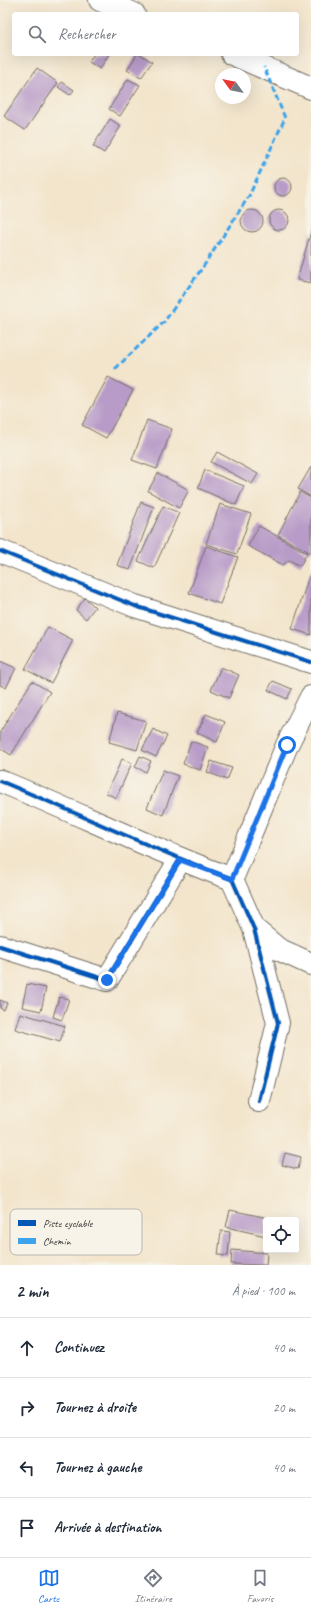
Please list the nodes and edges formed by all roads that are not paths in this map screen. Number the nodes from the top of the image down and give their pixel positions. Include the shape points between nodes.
1 (100, 0) edge
2 (129, 12) edge
3 (237, 56) edge
4 (311, 88) edge
5 (0, 551) edge
6 (311, 662) edge
7 (311, 697) edge
8 (0, 781) edge
9 (180, 860) junction
10 (232, 879) junction
11 (254, 929) junction
12 (0, 946) edge
13 (311, 964) edge
14 (259, 1101) dead end

1 - 2 street
3 - 4 street
5 - 6 street via 135,606
7 - 10 street via 287,745
8 - 9 street
9 - 10 street
9 - 12 street via 107,980
10 - 11 street
11 - 13 street via 278,949
11 - 14 street via 278,1023

